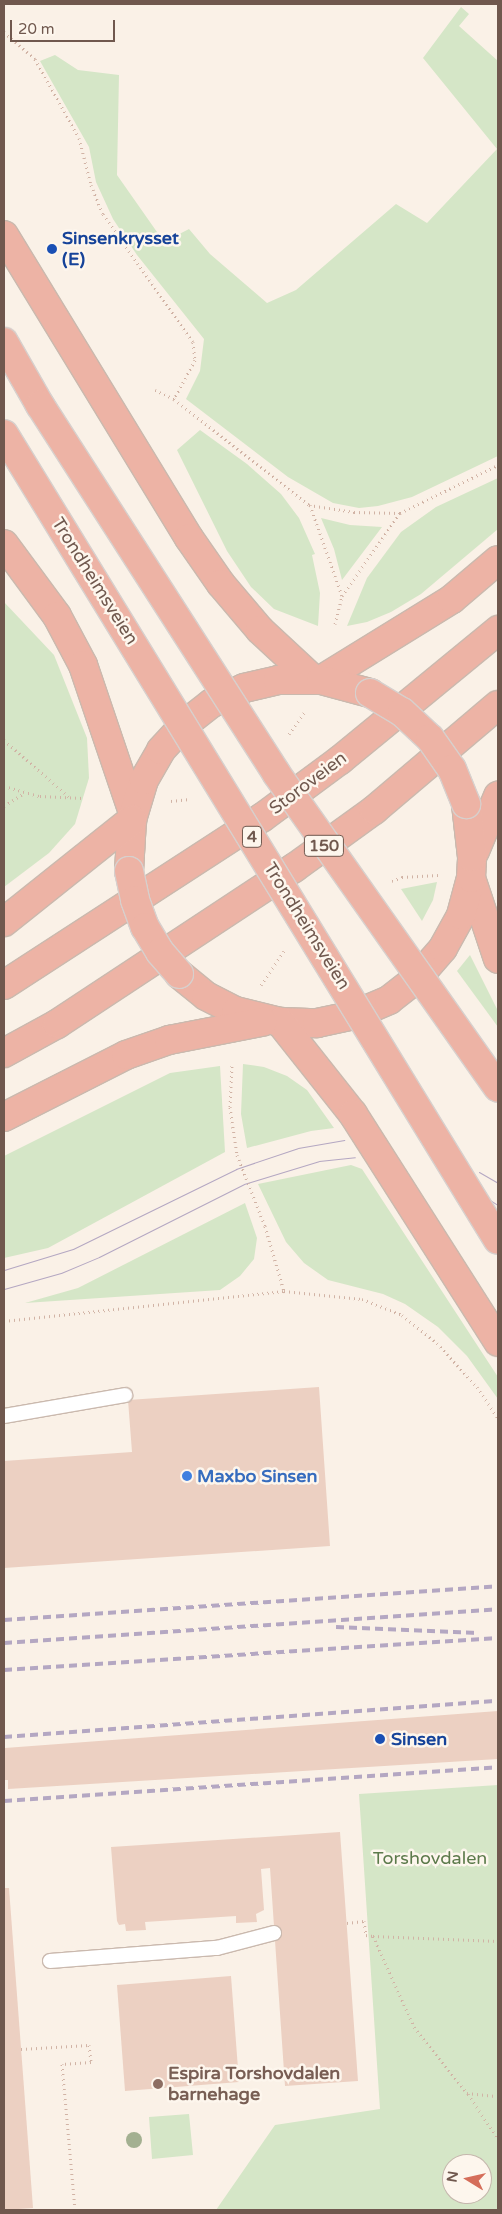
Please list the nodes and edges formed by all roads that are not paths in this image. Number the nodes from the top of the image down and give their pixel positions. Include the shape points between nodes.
1 (4, 235) edge
2 (4, 342) edge
3 (4, 434) edge
4 (4, 544) edge
5 (498, 560) edge
6 (498, 630) edge
7 (317, 680) junction
8 (498, 705) edge
9 (498, 796) edge
10 (132, 816) junction
11 (471, 867) junction
12 (4, 922) edge
13 (498, 959) edge
14 (4, 985) edge
15 (274, 1022) junction
16 (4, 1053) edge
17 (498, 1088) edge
18 (4, 1117) edge
19 (498, 1240) edge
20 (498, 1342) edge
21 (125, 1395) dead end
22 (4, 1416) edge
23 (274, 1933) dead end
24 (50, 1960) dead end

1 - 7 highway via 189,538 221,584 260,630
2 - 17 highway, bridge via 40,405 276,774
3 - 19 highway, Trondheimsveien / 4, bridge
4 - 10 highway via 57,616 83,664
5 - 7 highway via 452,598
6 - 14 highway, Storoveien via 340,760 263,817
7 - 10 highway via 278,680 253,686 212,703 185,724 161,750 144,780
7 - 11 highway, bridge via 370,693 402,712 430,738 452,769 466,804
8 - 16 highway, 150 via 374,810 294,868 57,1024
9 - 11 highway
10 - 12 highway
10 - 15 highway, bridge via 129,872 135,900 160,952 206,996 236,1011
11 - 13 highway
11 - 15 highway via 460,915 443,948 418,977 388,1000 354,1015 317,1023
15 - 18 highway via 169,1040 135,1052
15 - 20 highway via 353,1114
21 - 22 lane
23 - 24 lane via 217,1948

